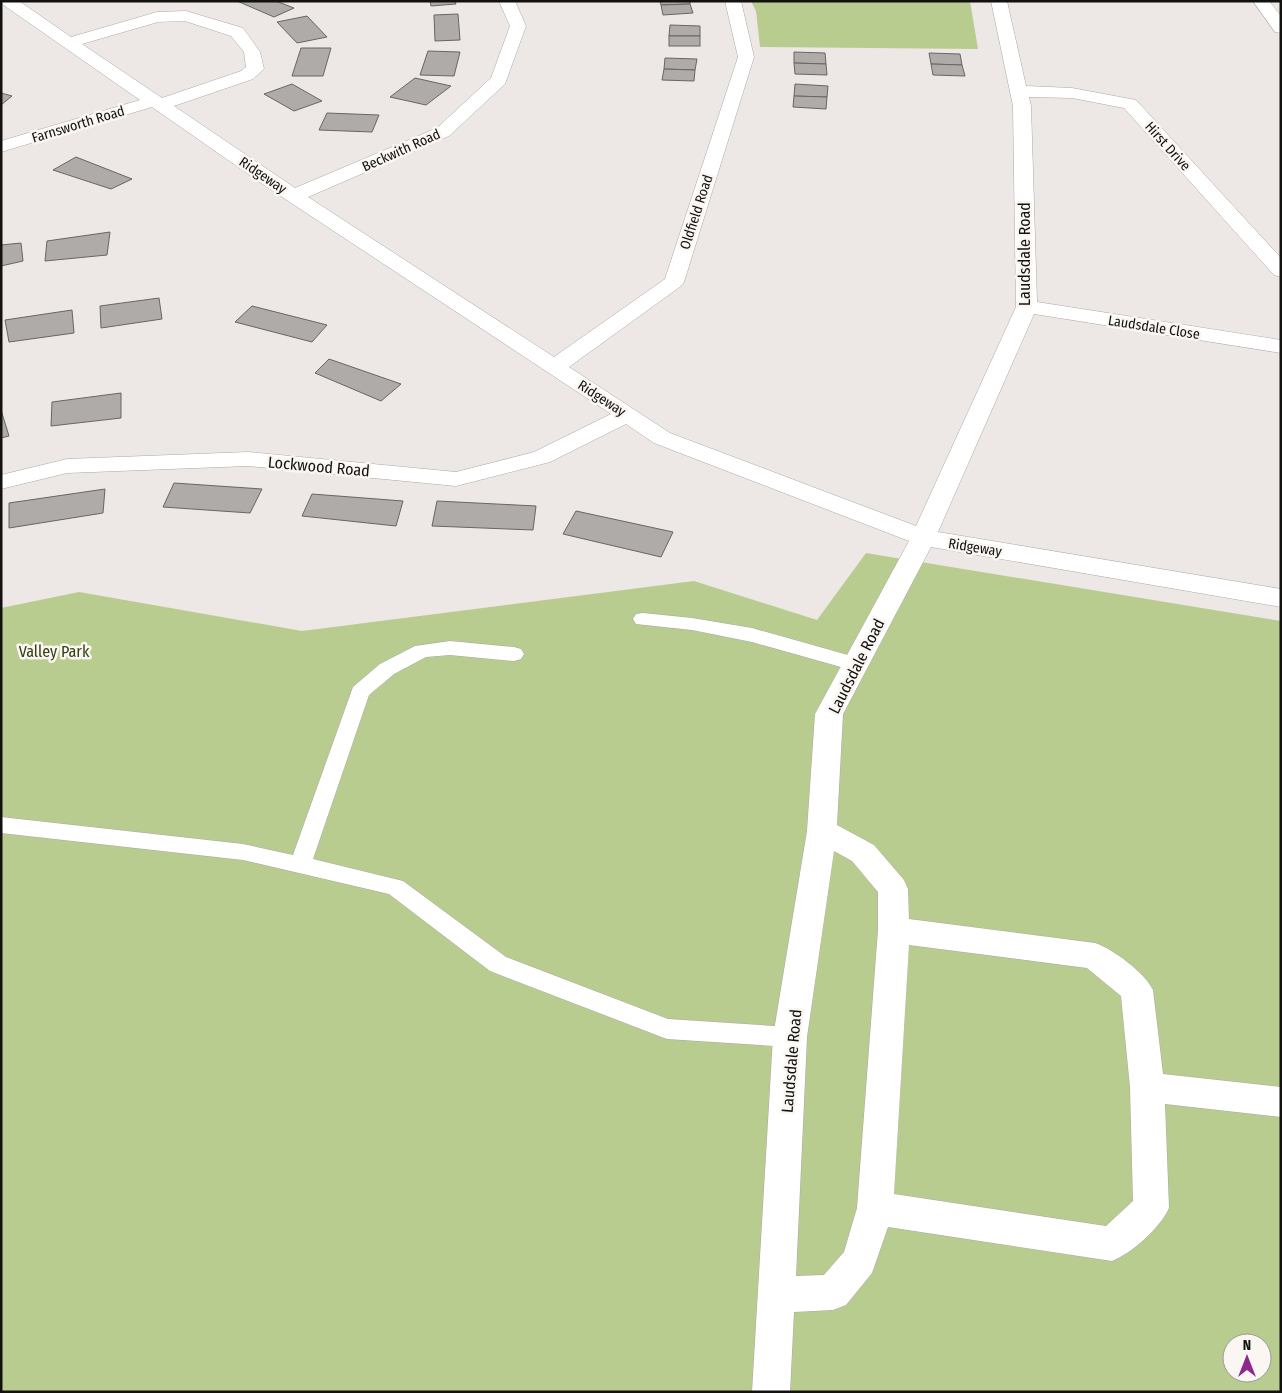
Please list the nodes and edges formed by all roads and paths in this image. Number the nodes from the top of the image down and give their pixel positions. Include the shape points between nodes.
1 (8, 1) edge
2 (507, 1) edge
3 (733, 1) edge
4 (999, 1) edge
5 (1262, 1) edge
6 (1281, 28) edge
7 (68, 42) junction
8 (1019, 91) junction
9 (157, 103) junction
10 (1, 147) edge
11 (294, 196) junction
12 (1281, 271) edge
13 (1027, 307) junction
14 (1281, 346) edge
15 (554, 367) junction
16 (627, 415) junction
17 (1, 482) edge
18 (923, 538) junction
19 (1281, 598) edge
20 (643, 619) dead end
21 (514, 654) dead end
22 (855, 664) junction
23 (1, 825) edge
24 (822, 832) junction
25 (300, 865) junction
26 (894, 930) junction
27 (790, 1037) junction
28 (1147, 1087) junction
29 (1281, 1102) edge
30 (875, 1208) junction
31 (776, 1295) junction
32 (771, 1392) edge

1 - 7 street, Ridgeway
2 - 11 street, Beckwith Road via 518,26 499,80 443,132
3 - 15 street, Oldfield Road via 746,57 674,282
4 - 8 street, Laudsdale Road
5 - 6 street
7 - 9 street, Ridgeway
7 - 9 street, Farnsworth Road via 156,17 186,16 237,32 252,52 255,69 247,75
8 - 12 street, Hirst Drive via 1072,94 1130,104
8 - 13 street, Laudsdale Road
9 - 10 street, Farnsworth Road
9 - 11 street, Ridgeway
11 - 15 street, Ridgeway
13 - 14 street, Laudsdale Close
13 - 18 street, Laudsdale Road
15 - 16 street, Ridgeway
16 - 17 street, Lockwood Road via 542,457 456,479 248,459 67,466
16 - 18 street, Ridgeway via 662,438
18 - 19 street, Ridgeway
18 - 22 street, Laudsdale Road
20 - 22 lane via 752,635
21 - 25 lane via 450,648 422,651 387,669 360,692
22 - 24 street, Laudsdale Road via 829,714
23 - 25 lane via 243,852
24 - 26 street via 863,853 893,889
24 - 27 street, Laudsdale Road
25 - 27 lane via 395,888 498,964 667,1029
26 - 28 street via 1095,956 1137,990
26 - 30 street
27 - 31 street, Laudsdale Road
28 - 29 street
28 - 30 street via 1151,1208 1112,1244
30 - 31 street via 859,1261 833,1292
31 - 32 street, Laudsdale Road

